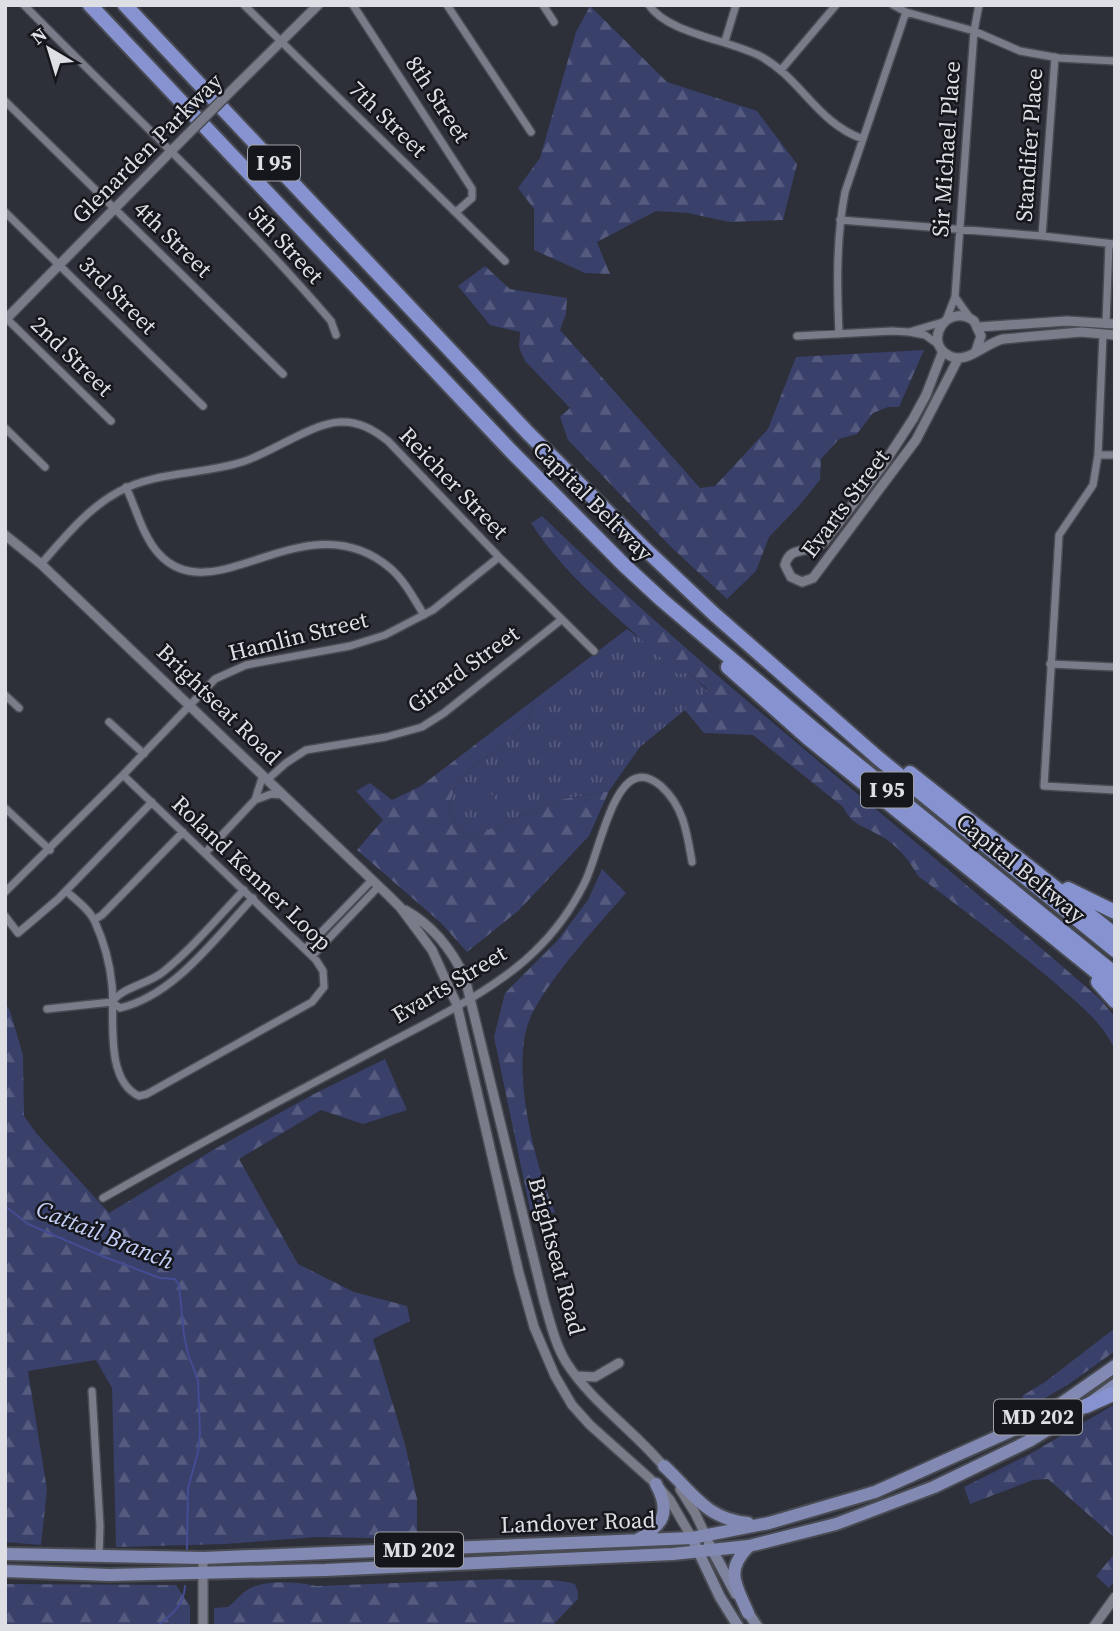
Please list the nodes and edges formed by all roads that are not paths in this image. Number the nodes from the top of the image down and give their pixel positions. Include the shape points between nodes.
1 (24, 5) edge
2 (90, 5) edge
3 (125, 5) edge
4 (244, 5) edge
5 (318, 5) edge
6 (353, 5) edge
7 (447, 5) edge
8 (543, 5) edge
9 (649, 5) edge
10 (736, 5) edge
11 (836, 5) edge
12 (893, 5) edge
13 (979, 5) edge
14 (906, 12) junction
15 (554, 22) dead end
16 (974, 31) junction
17 (280, 41) junction
18 (725, 41) junction
19 (1055, 57) junction
20 (1115, 61) edge
21 (782, 70) junction
22 (5, 101) edge
23 (531, 132) dead end
24 (863, 139) junction
25 (172, 151) junction
26 (114, 209) junction
27 (5, 212) edge
28 (456, 212) junction
29 (840, 220) junction
30 (961, 230) junction
31 (1042, 236) junction
32 (1112, 244) edge
33 (505, 261) dead end
34 (60, 265) junction
35 (955, 297) junction
36 (970, 318) junction
37 (6, 319) edge
38 (945, 321) junction
39 (1110, 323) edge
40 (979, 327) junction
41 (909, 332) junction
42 (839, 334) junction
43 (1103, 334) junction
44 (336, 335) dead end
45 (1115, 335) edge
46 (797, 336) dead end
47 (941, 348) junction
48 (976, 351) junction
49 (958, 359) junction
50 (283, 374) dead end
51 (203, 406) dead end
52 (111, 421) dead end
53 (5, 428) edge
54 (1098, 455) junction
55 (1115, 455) edge
56 (45, 467) dead end
57 (126, 487) junction
58 (5, 535) edge
59 (499, 557) junction
60 (41, 564) junction
61 (663, 601) junction
62 (424, 615) junction
63 (561, 620) junction
64 (594, 651) dead end
65 (1050, 664) junction
66 (1115, 667) edge
67 (5, 695) edge
68 (189, 705) junction
69 (819, 705) junction
70 (19, 708) dead end
71 (109, 722) dead end
72 (144, 754) junction
73 (123, 775) junction
74 (265, 777) junction
75 (1115, 790) edge
76 (284, 795) junction
77 (255, 800) junction
78 (152, 802) junction
79 (5, 808) edge
80 (183, 832) junction
81 (50, 850) junction
82 (205, 853) junction
83 (692, 862) dead end
84 (1025, 863) junction
85 (375, 883) junction
86 (244, 890) junction
87 (66, 891) junction
88 (5, 892) edge
89 (253, 898) junction
90 (400, 907) junction
91 (1115, 912) edge
92 (5, 916) edge
93 (94, 920) junction
94 (1115, 935) edge
95 (1055, 939) junction
96 (305, 949) junction
97 (1115, 950) edge
98 (312, 956) junction
99 (1115, 974) edge
100 (1115, 987) edge
101 (470, 997) junction
102 (1115, 1001) edge
103 (112, 1002) junction
104 (457, 1005) junction
105 (47, 1009) dead end
106 (103, 1198) dead end
107 (620, 1363) dead end
108 (1115, 1366) edge
109 (577, 1376) junction
110 (1115, 1385) edge
111 (92, 1391) dead end
112 (1115, 1393) edge
113 (1086, 1406) junction
114 (664, 1466) junction
115 (656, 1485) junction
116 (769, 1523) junction
117 (706, 1536) junction
118 (692, 1538) junction
119 (636, 1541) junction
120 (749, 1546) junction
121 (713, 1550) junction
122 (698, 1552) junction
123 (5, 1554) edge
124 (99, 1557) junction
125 (203, 1558) junction
126 (5, 1571) edge
127 (203, 1574) junction
128 (1115, 1597) edge
129 (748, 1613) junction
130 (203, 1626) edge
131 (738, 1626) edge
132 (757, 1626) edge
133 (1094, 1626) edge

1 - 25 street, 5th Street
2 - 61 highway, Capital Beltway / I 95 via 571,514
3 - 69 highway, Capital Beltway / I 95 via 589,495 714,614
4 - 17 street, 7th Street
5 - 17 street, Glenarden Parkway
6 - 28 street, 8th Street via 472,189 472,198
7 - 23 street
8 - 15 street
9 - 18 street via 679,28
10 - 18 street
11 - 21 street
12 - 14 street
13 - 16 street, Sir Michael Place
14 - 16 street
14 - 24 street
16 - 19 street via 1020,51
16 - 30 street, Sir Michael Place
17 - 25 street, Glenarden Parkway, bridge
17 - 28 street, 7th Street
18 - 21 street
19 - 20 street
19 - 31 street, Standifer Place
21 - 24 street via 836,127
22 - 26 street, 4th Street
24 - 29 street
25 - 26 street, Glenarden Parkway
25 - 44 street, 5th Street via 328,317
26 - 34 street, Glenarden Parkway
26 - 50 street, 4th Street
27 - 34 street, 3rd Street
28 - 33 street, 7th Street
29 - 30 street
29 - 42 street
30 - 31 street
30 - 35 street, Sir Michael Place
31 - 32 street
32 - 39 street
34 - 37 street, Glenarden Parkway
34 - 51 street, 3rd Street
35 - 36 street
35 - 38 street, Sir Michael Place
36 - 38 street via 960,315
36 - 40 street
37 - 52 street, 2nd Street
38 - 41 street
38 - 47 street via 938,334
39 - 40 street
40 - 48 street via 981,342
41 - 42 street
41 - 47 street via 925,335
42 - 46 street
43 - 45 street
43 - 48 street via 1003,339
43 - 54 street
47 - 49 street
47 - 49 street, Evarts Street via 926,395 883,465 824,542 814,549 798,549 787,558 790,577 802,582 813,578 916,440
48 - 49 street
53 - 56 street
54 - 55 street
54 - 65 street via 1093,485 1059,535
57 - 59 street, Reicher Street via 227,467 323,426 353,422 388,441
57 - 60 street, Reicher Street via 94,508
57 - 62 street via 154,547 180,569 214,572 303,546 342,546 390,568
58 - 60 street, Brightseat Road
59 - 62 street, Hamlin Street
59 - 63 street, Reicher Street
60 - 68 street, Brightseat Road
61 - 95 highway via 748,687
61 - 99 highway, Capital Beltway / I 95
62 - 68 street, Hamlin Street via 360,644 235,668 215,679
63 - 64 street, Reicher Street
63 - 74 street, Girard Street via 422,727 306,750
65 - 66 street
65 - 75 street via 1044,786
67 - 70 street
68 - 72 street, Hamlin Street
68 - 74 street, Brightseat Road
69 - 84 highway
69 - 97 highway, Capital Beltway / I 95
71 - 72 street
72 - 73 street, Hamlin Street
73 - 78 street, Roland Kenner Loop
73 - 81 street, Hamlin Street
74 - 76 street, Brightseat Road
74 - 77 street
76 - 77 street
76 - 85 street, Brightseat Road
77 - 82 street
78 - 80 street, Roland Kenner Loop
78 - 87 street
79 - 81 street
80 - 82 street, Roland Kenner Loop
80 - 93 street
81 - 88 street, Hamlin Street
82 - 86 street, Roland Kenner Loop
83 - 101 street, Evarts Street via 684,820 674,800 653,780 634,779 620,792 586,882 560,924 519,965
84 - 91 highway
84 - 94 highway
85 - 90 street, Brightseat Road
85 - 96 street
85 - 98 street
86 - 89 street, Roland Kenner Loop
86 - 103 street via 166,970
87 - 92 street via 18,933
87 - 93 street, Roland Kenner Loop
89 - 96 street, Roland Kenner Loop
89 - 103 street via 163,989 128,1006 120,1008
90 - 101 street, Brightseat Road via 421,920 449,950
90 - 104 street, Brightseat Road via 432,950
93 - 103 street, Roland Kenner Loop via 106,952
95 - 100 highway
95 - 102 highway
96 - 98 street, Roland Kenner Loop
98 - 103 street, Roland Kenner Loop via 325,978 314,1001 139,1096 130,1090 117,1065
101 - 104 street, Evarts Street
101 - 109 street, Brightseat Road via 553,1333
103 - 105 street
104 - 106 street, Evarts Street
104 - 115 street, Brightseat Road via 519,1273 541,1345 572,1405
107 - 109 street via 595,1377
108 - 116 main road, Landover Road / MD 202 via 1062,1403 988,1443 875,1492
109 - 114 street, Brightseat Road
110 - 113 main road, Landover Road / MD 202
111 - 124 street
112 - 113 highway
113 - 120 main road, Landover Road / MD 202 via 1002,1455 934,1487 836,1524
114 - 116 main road via 714,1515 735,1522
114 - 117 street, Brightseat Road
115 - 118 street, Brightseat Road
115 - 119 main road via 664,1513 658,1526
116 - 117 main road, Landover Road / MD 202
117 - 118 main road, Landover Road / MD 202
117 - 121 main road, Brightseat Road
118 - 119 main road, Landover Road / MD 202
118 - 122 main road, Brightseat Road
119 - 125 main road, Landover Road / MD 202
120 - 121 main road, Landover Road / MD 202
120 - 129 main road via 736,1561 733,1573
121 - 122 main road, Landover Road / MD 202
121 - 129 main road, Brightseat Road
122 - 127 main road, Landover Road / MD 202
122 - 131 main road, Brightseat Road
123 - 124 main road, Landover Road / MD 202
124 - 125 main road, Landover Road / MD 202
125 - 127 street
126 - 127 main road, Landover Road / MD 202
127 - 130 street
128 - 133 street
129 - 132 main road, Brightseat Road

